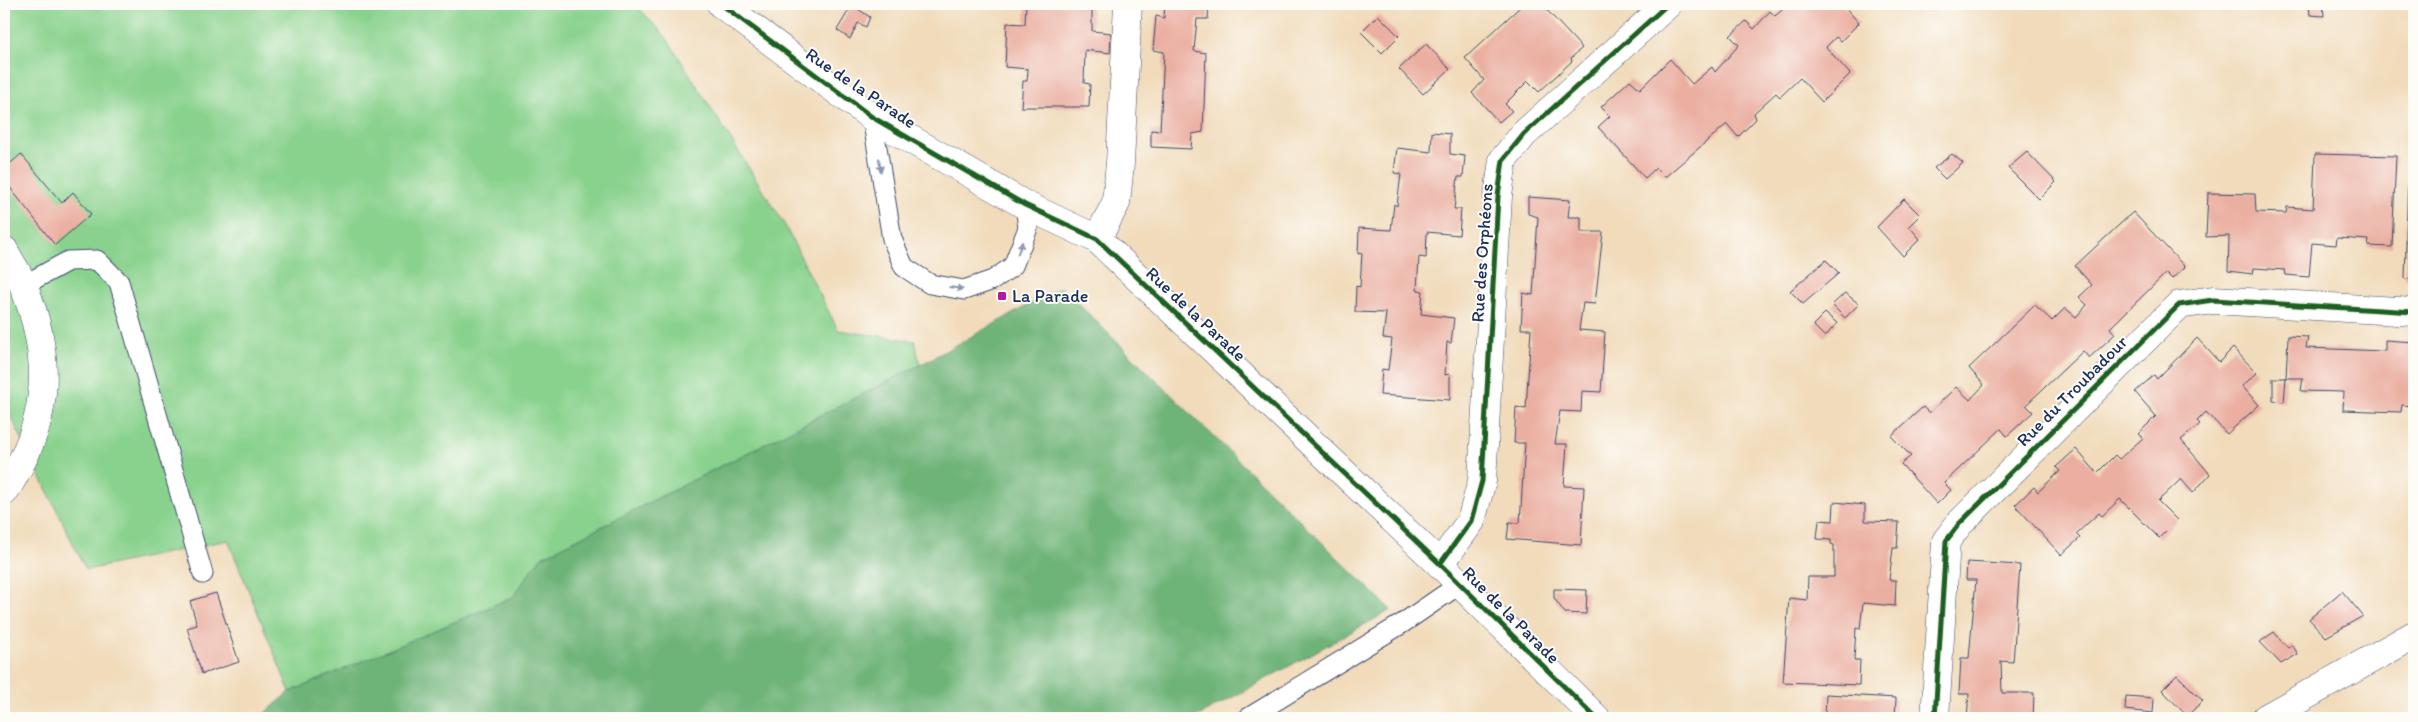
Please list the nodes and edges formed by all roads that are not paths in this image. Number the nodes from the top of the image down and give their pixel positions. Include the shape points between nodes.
1 (721, 4) edge
2 (1128, 4) edge
3 (1668, 4) edge
4 (872, 117) junction
5 (1026, 205) junction
6 (1096, 239) junction
7 (4, 250) edge
8 (24, 285) junction
9 (2414, 312) edge
10 (4, 492) edge
11 (1440, 564) junction
12 (202, 574) dead end
13 (1460, 584) junction
14 (2414, 635) edge
15 (1248, 718) edge
16 (1596, 718) edge
17 (1935, 718) edge
18 (2266, 718) edge

1 - 4 street, Rue de la Parade
2 - 6 street via 1116,202
3 - 11 street, Rue des Orphéons via 1524,134 1503,160 1498,196 1482,481 1471,521
4 - 5 street, Rue de la Parade
4 -> 5 lane via 892,239 904,267 930,284 964,290 993,280 1014,266 1028,228
5 - 6 street, Rue de la Parade
6 - 11 street, Rue de la Parade
7 - 8 street
8 - 10 street via 40,338 44,377 39,417 27,452
8 - 12 lane via 68,261 98,260 119,282
9 - 17 street, Rue du Troubadour via 2213,300 2179,305 1959,524 1946,541
11 - 13 street, Rue de la Parade
13 - 15 lane via 1403,624
13 - 16 street, Rue de la Parade
14 - 18 street

